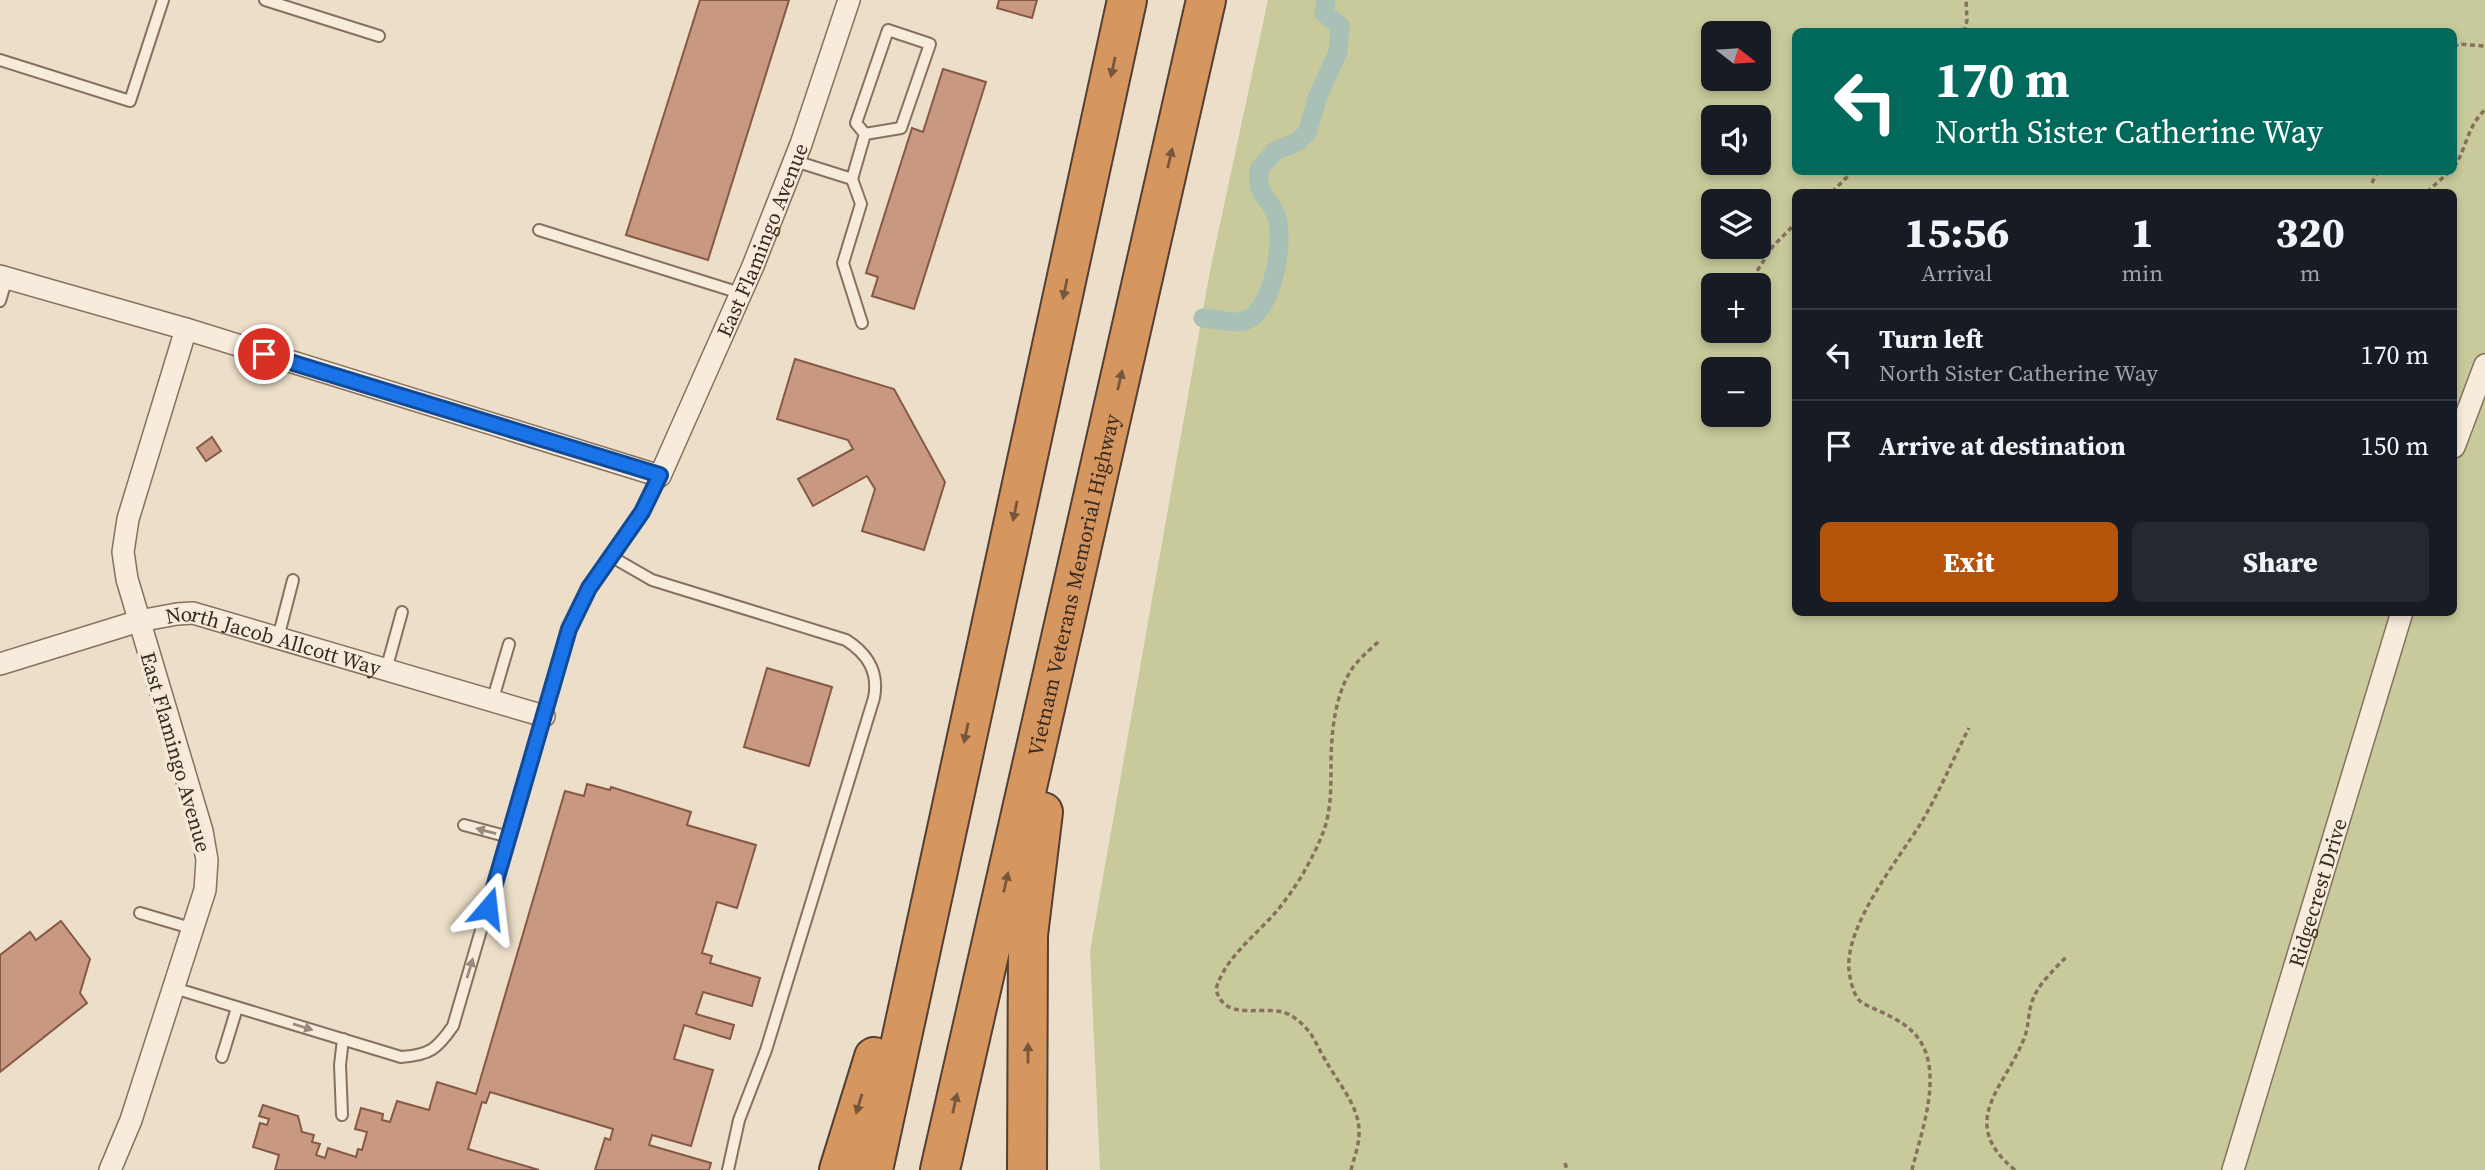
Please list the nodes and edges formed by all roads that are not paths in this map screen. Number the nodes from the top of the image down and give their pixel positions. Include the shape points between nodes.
1 (163, 0) edge
2 (265, 0) edge
3 (849, 0) edge
4 (1127, 0) edge
5 (1206, 0) edge
6 (379, 36) dead end
7 (0, 61) edge
8 (865, 134) junction
9 (795, 161) junction
10 (852, 179) junction
11 (539, 230) dead end
12 (4, 277) edge
13 (740, 293) junction
14 (0, 301) edge
15 (863, 323) dead end
16 (186, 329) junction
17 (2485, 365) edge
18 (2457, 439) edge
19 (660, 475) junction
20 (612, 557) junction
21 (293, 580) dead end
22 (402, 612) dead end
23 (2401, 616) edge
24 (139, 621) junction
25 (278, 638) junction
26 (509, 644) dead end
27 (1056, 662) junction
28 (0, 664) edge
29 (386, 670) junction
30 (492, 702) junction
31 (544, 716) junction
32 (464, 825) dead end
33 (946, 828) junction
34 (509, 837) junction
35 (140, 913) dead end
36 (194, 929) junction
37 (174, 988) junction
38 (237, 1008) junction
39 (343, 1039) junction
40 (222, 1057) dead end
41 (342, 1115) dead end
42 (110, 1170) edge
43 (727, 1170) edge
44 (839, 1170) edge
45 (873, 1170) edge
46 (940, 1170) edge
47 (1027, 1170) edge
48 (2233, 1170) edge

1 - 7 lane via 130,101
2 - 6 lane
3 - 9 street, East Flamingo Avenue
4 -> 33 highway
27 -> 5 highway, Vietnam Veterans Memorial Highway
8 - 8 lane via 901,128 930,44 888,30 856,123
8 - 10 lane
9 - 10 lane
9 - 13 street, East Flamingo Avenue
10 - 15 lane via 861,204 843,263
11 - 13 lane
12 - 14 lane
12 - 16 street
13 - 19 street, East Flamingo Avenue
16 - 19 street
16 - 24 street, East Flamingo Avenue via 128,519 123,552
17 - 18 street
19 - 20 lane
20 - 31 lane via 589,588 569,629
20 - 43 lane via 652,580 846,640 860,648 875,677 874,698
21 - 25 lane
22 - 29 lane
23 - 48 street, Ridgecrest Drive
24 - 25 street, North Jacob Allcott Way via 194,613
24 - 28 street, North Jacob Allcott Way
24 - 36 street, East Flamingo Avenue via 202,831 207,860 205,890
25 - 29 street, North Jacob Allcott Way
26 - 30 lane
46 -> 27 highway, Vietnam Veterans Memorial Highway
47 -> 27 highway via 1028,935
29 - 30 street, North Jacob Allcott Way
30 - 31 street, North Jacob Allcott Way
31 - 34 lane
34 -> 32 lane
33 -> 44 highway
33 - 45 highway
39 -> 34 lane via 401,1056 422,1055 440,1045 453,1026
35 - 36 lane
36 - 37 street, East Flamingo Avenue
37 - 38 lane
37 - 42 street, East Flamingo Avenue
38 -> 39 lane
38 - 40 lane
39 - 41 lane

